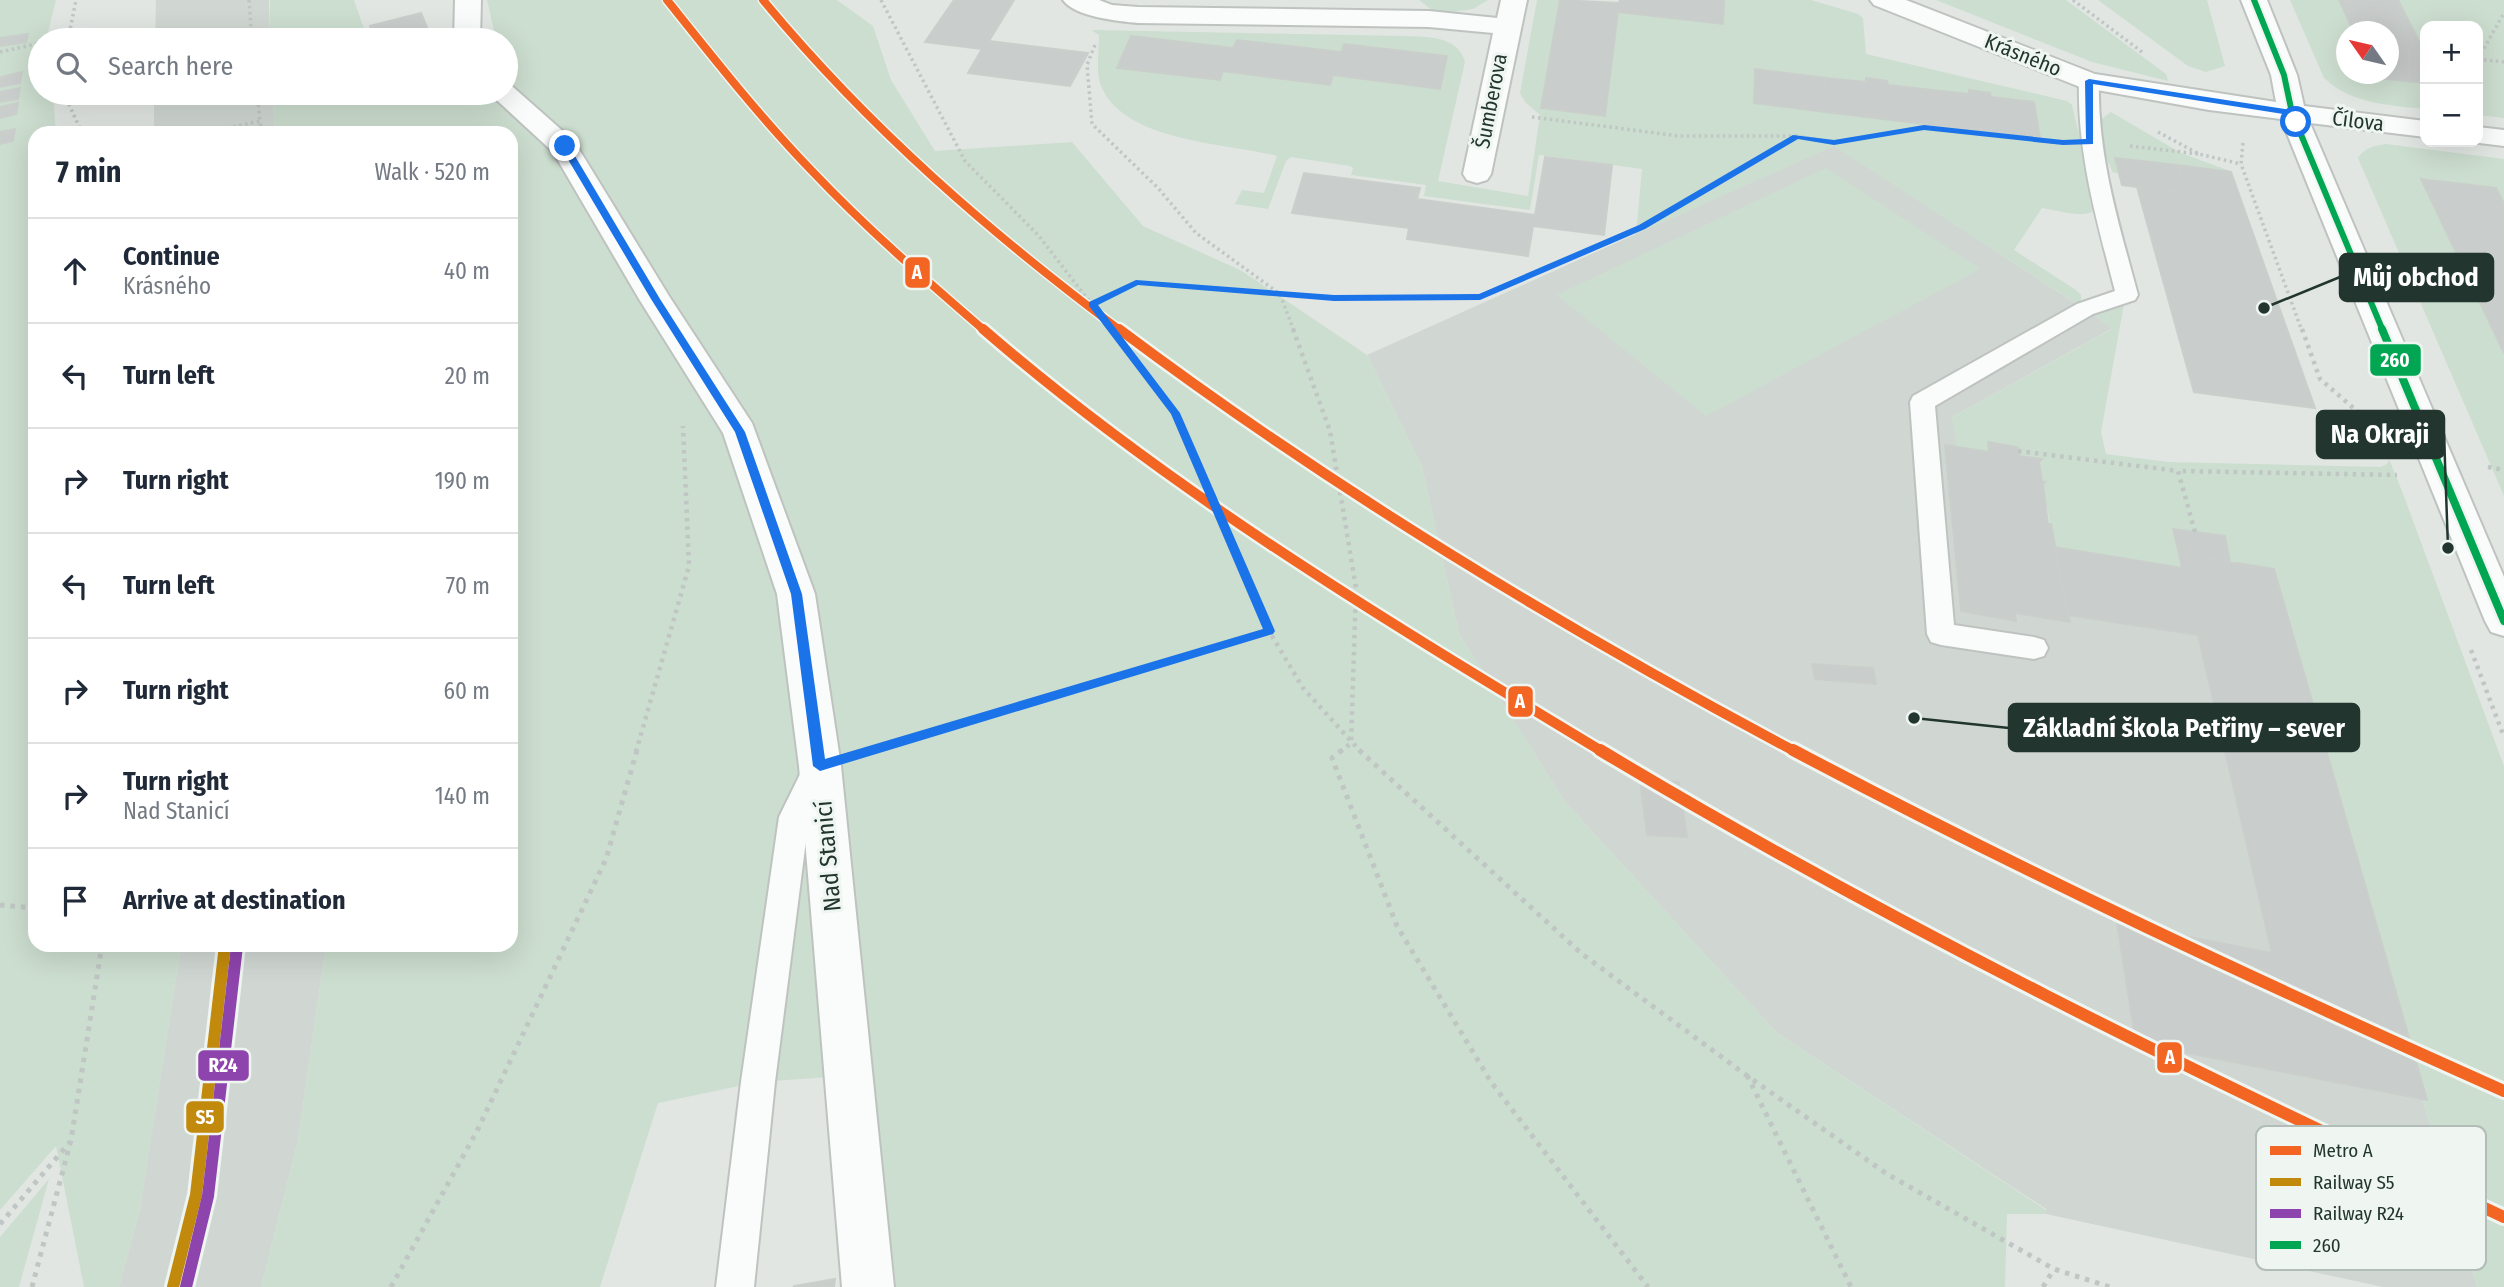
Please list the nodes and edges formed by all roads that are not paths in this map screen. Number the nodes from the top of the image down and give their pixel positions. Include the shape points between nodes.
1 (468, 0) edge
2 (1076, 0) edge
3 (1514, 0) edge
4 (1883, 0) edge
5 (2254, 0) edge
6 (1506, 27) junction
7 (467, 28) edge
8 (2089, 81) junction
9 (517, 105) edge
10 (2292, 113) junction
11 (2420, 128) edge
12 (2483, 136) edge
13 (2504, 138) edge
14 (1477, 174) dead end
15 (2504, 621) edge
16 (2034, 648) dead end
17 (820, 766) junction
18 (735, 1287) edge
19 (868, 1287) edge

1 - 7 street
2 - 6 street, Šumberova via 1108,12 1138,15 1429,19
3 - 6 street, Šumberova
4 - 8 street, Krásného
5 - 10 street via 2284,75
6 - 14 street, Šumberova
8 - 10 street, Krásného
8 - 16 lane via 2090,142 2127,295 2085,309 1922,402 1941,634
9 - 17 street, Nad Stanicí via 565,146 740,432 796,594
10 - 11 street, Čílova
10 - 15 street
12 - 13 street
17 - 18 lane via 794,817
17 - 19 street, Nad Stanicí

